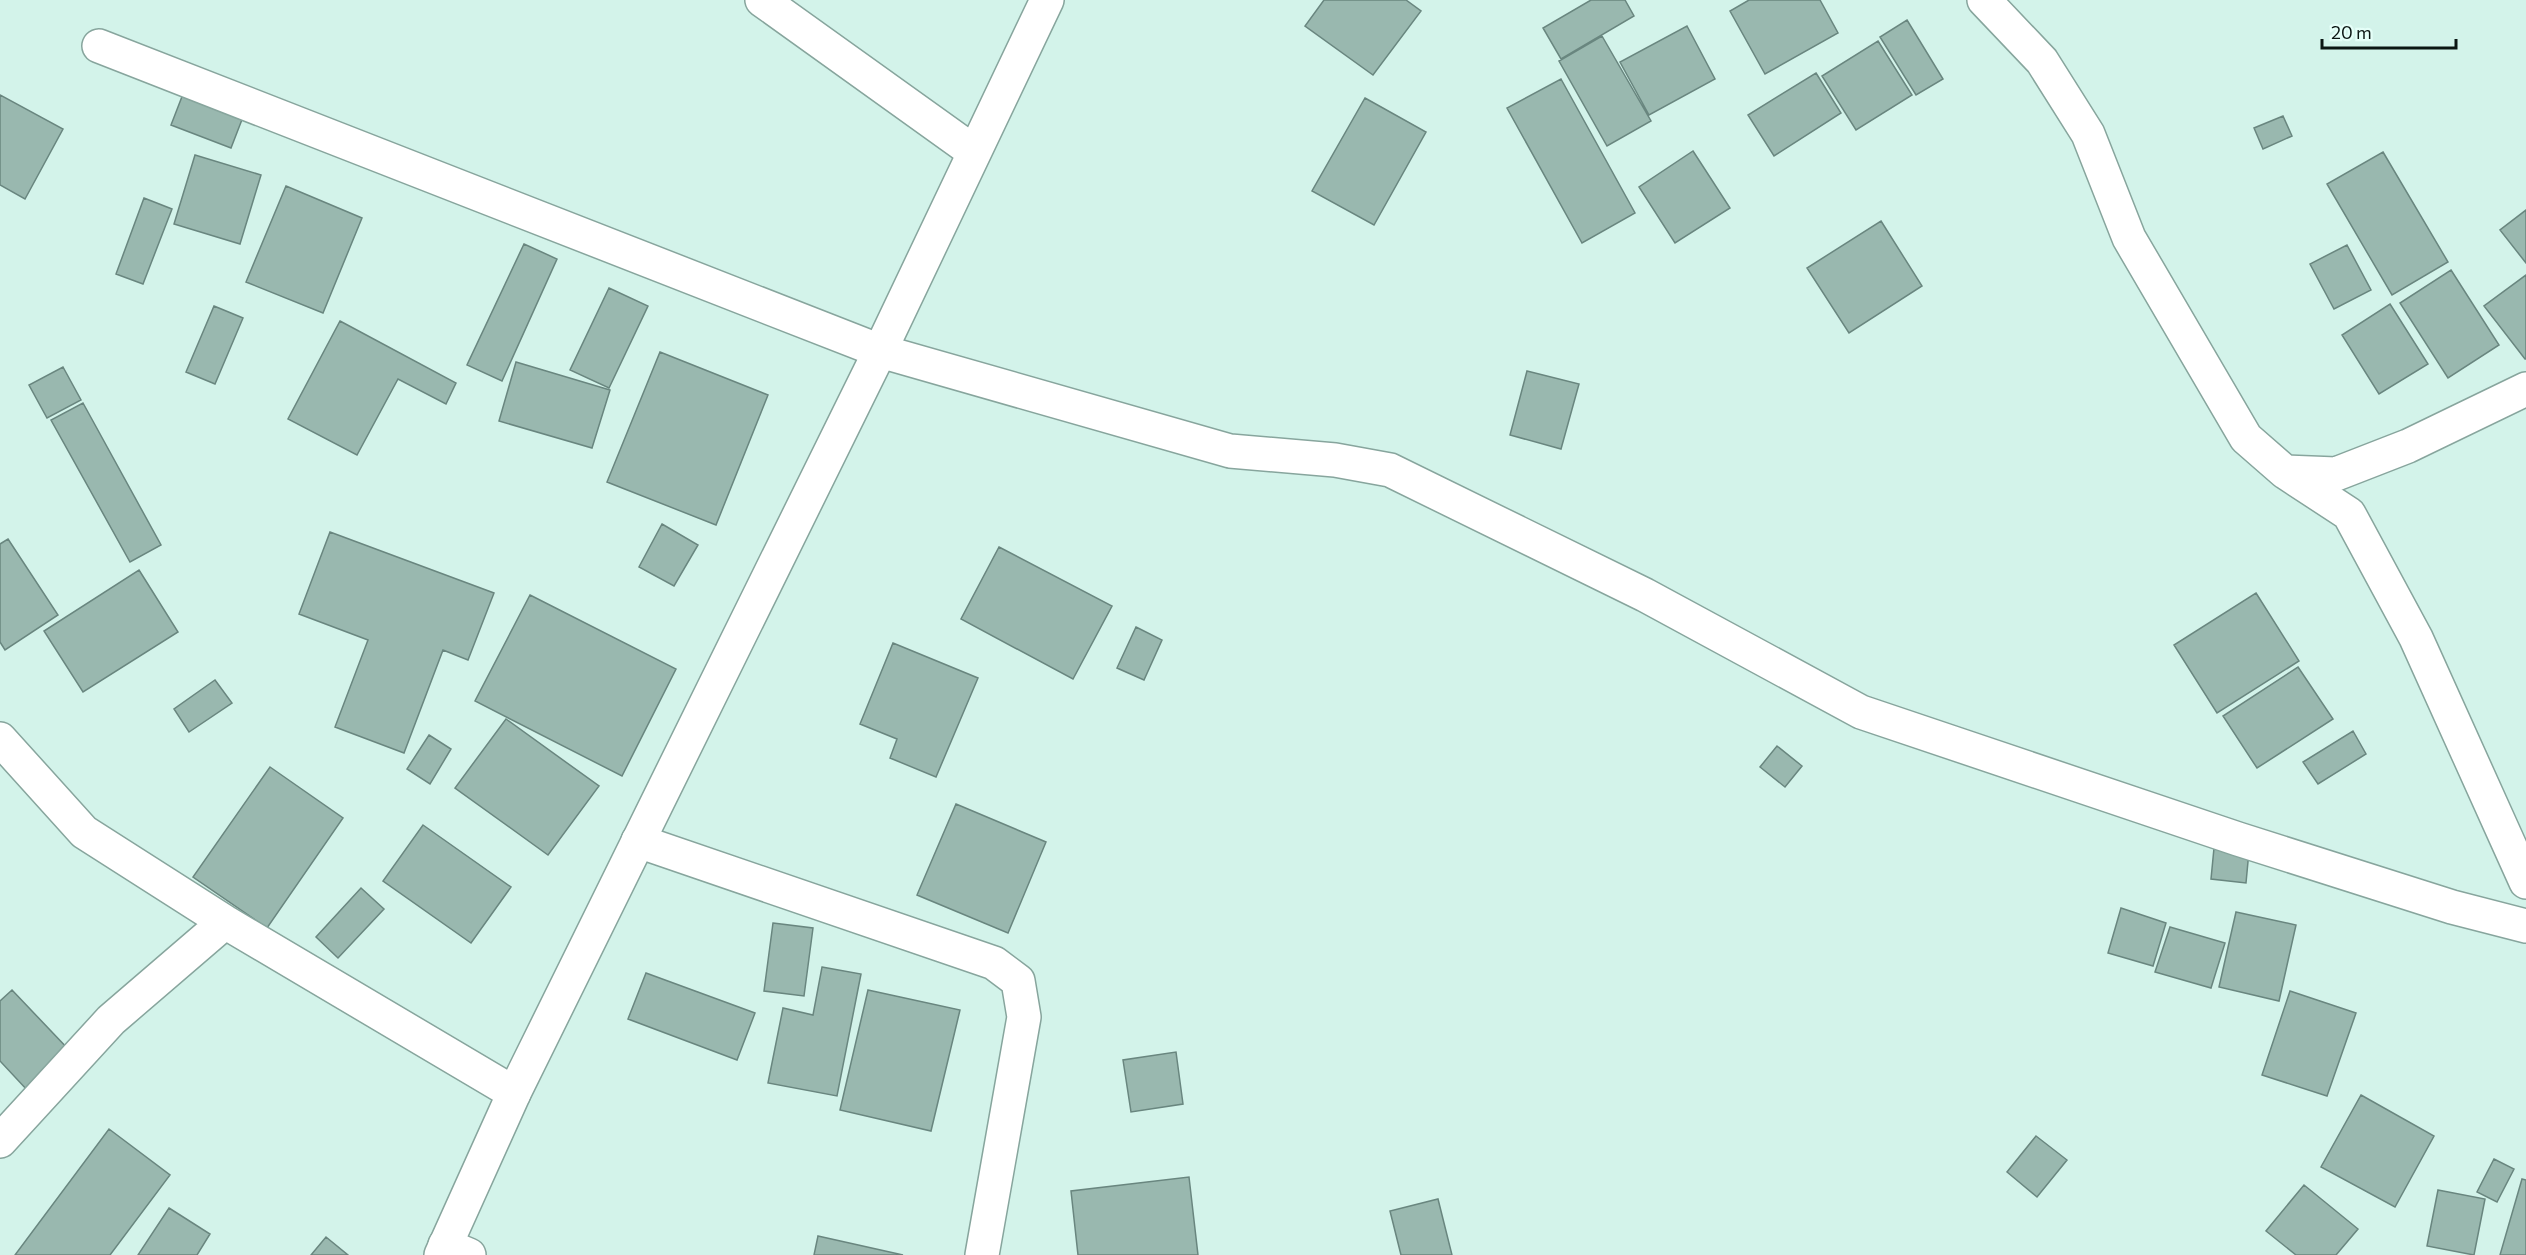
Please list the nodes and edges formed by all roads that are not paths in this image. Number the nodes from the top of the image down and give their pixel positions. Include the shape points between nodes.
1 (762, 0) edge
2 (1047, 0) edge
3 (1984, 0) edge
4 (99, 46) dead end
5 (974, 152) junction
6 (880, 351) junction
7 (2526, 389) edge
8 (2285, 472) junction
9 (0, 739) edge
10 (638, 841) junction
11 (2526, 882) edge
12 (225, 922) junction
13 (2526, 926) edge
14 (514, 1093) junction
15 (0, 1141) edge
16 (452, 1252) edge
17 (982, 1255) edge

1 - 5 street
2 - 5 street
3 - 8 street via 2048,70 2088,134 2129,238 2246,438
4 - 6 street
5 - 6 street
6 - 10 street
6 - 13 street via 1230,451 1335,460 1390,470 1645,595 1861,712 2238,839 2452,907
7 - 8 street via 2408,446 2336,474
8 - 11 street via 2349,514 2416,639
9 - 12 street via 84,832
10 - 14 street
10 - 17 street via 994,963 1017,981 1024,1017
12 - 14 street
12 - 15 street via 111,1020
14 - 16 street

